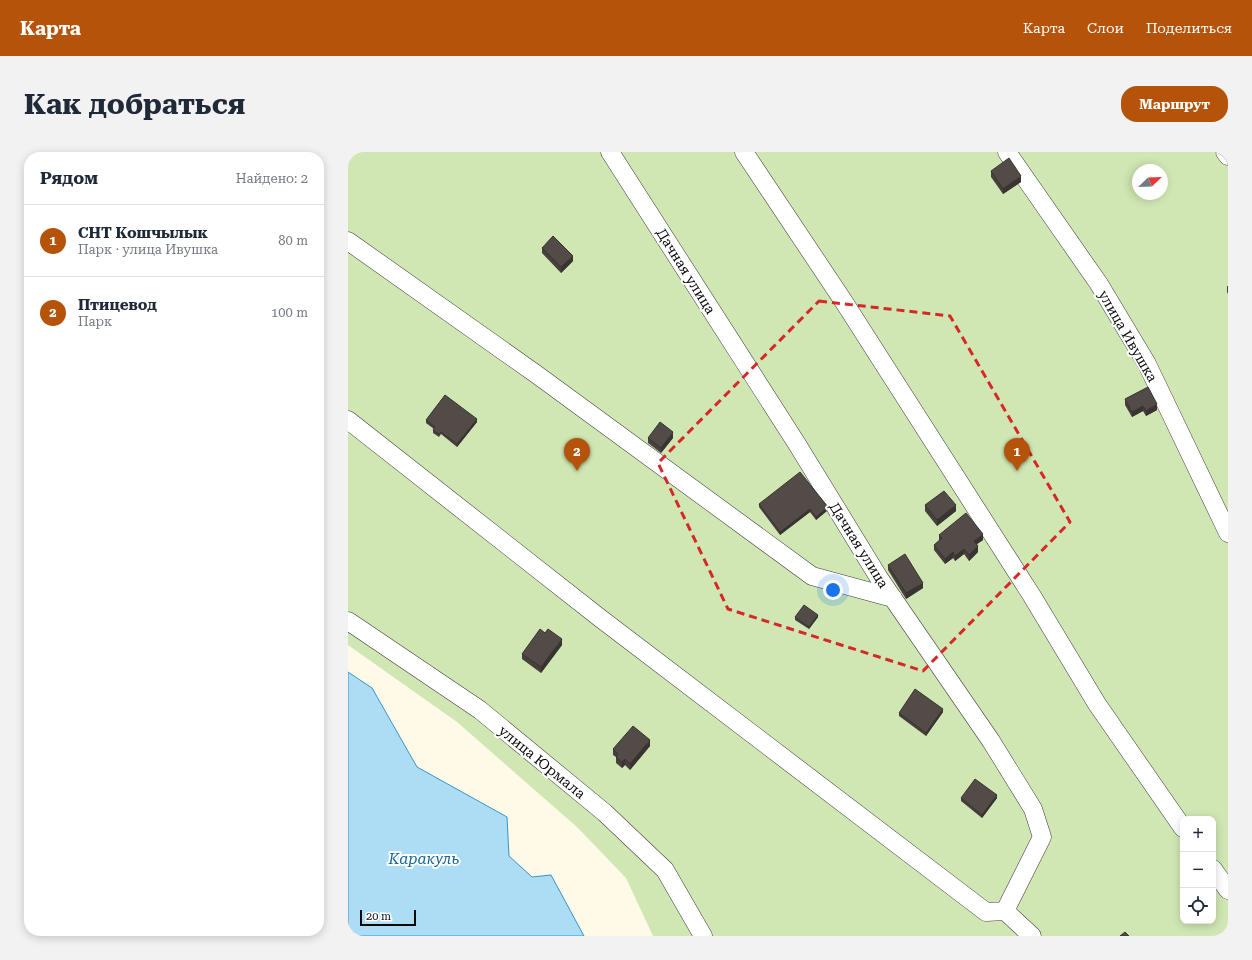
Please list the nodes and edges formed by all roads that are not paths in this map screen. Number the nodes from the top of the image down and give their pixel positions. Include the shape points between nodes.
1 (610, 152) edge
2 (744, 152) edge
3 (1007, 152) edge
4 (1225, 152) edge
5 (1228, 156) edge
6 (348, 241) edge
7 (348, 420) edge
8 (1228, 533) edge
9 (893, 598) junction
10 (348, 621) edge
11 (1180, 824) edge
12 (1216, 873) edge
13 (1228, 890) edge
14 (1005, 911) junction
15 (703, 936) edge
16 (1032, 936) edge

1 - 9 street, Дачная улица
2 - 11 street via 844,302 1032,596 1097,704
3 - 8 street, улица Ивушка via 1099,284 1147,364
4 - 5 street
6 - 9 street via 536,374 812,576
7 - 14 street via 606,623 986,912
9 - 14 street, Дачная улица via 991,741 1033,809 1042,837
10 - 15 street, улица Юрмала via 480,710 604,813 665,870
12 - 13 street
14 - 16 street

